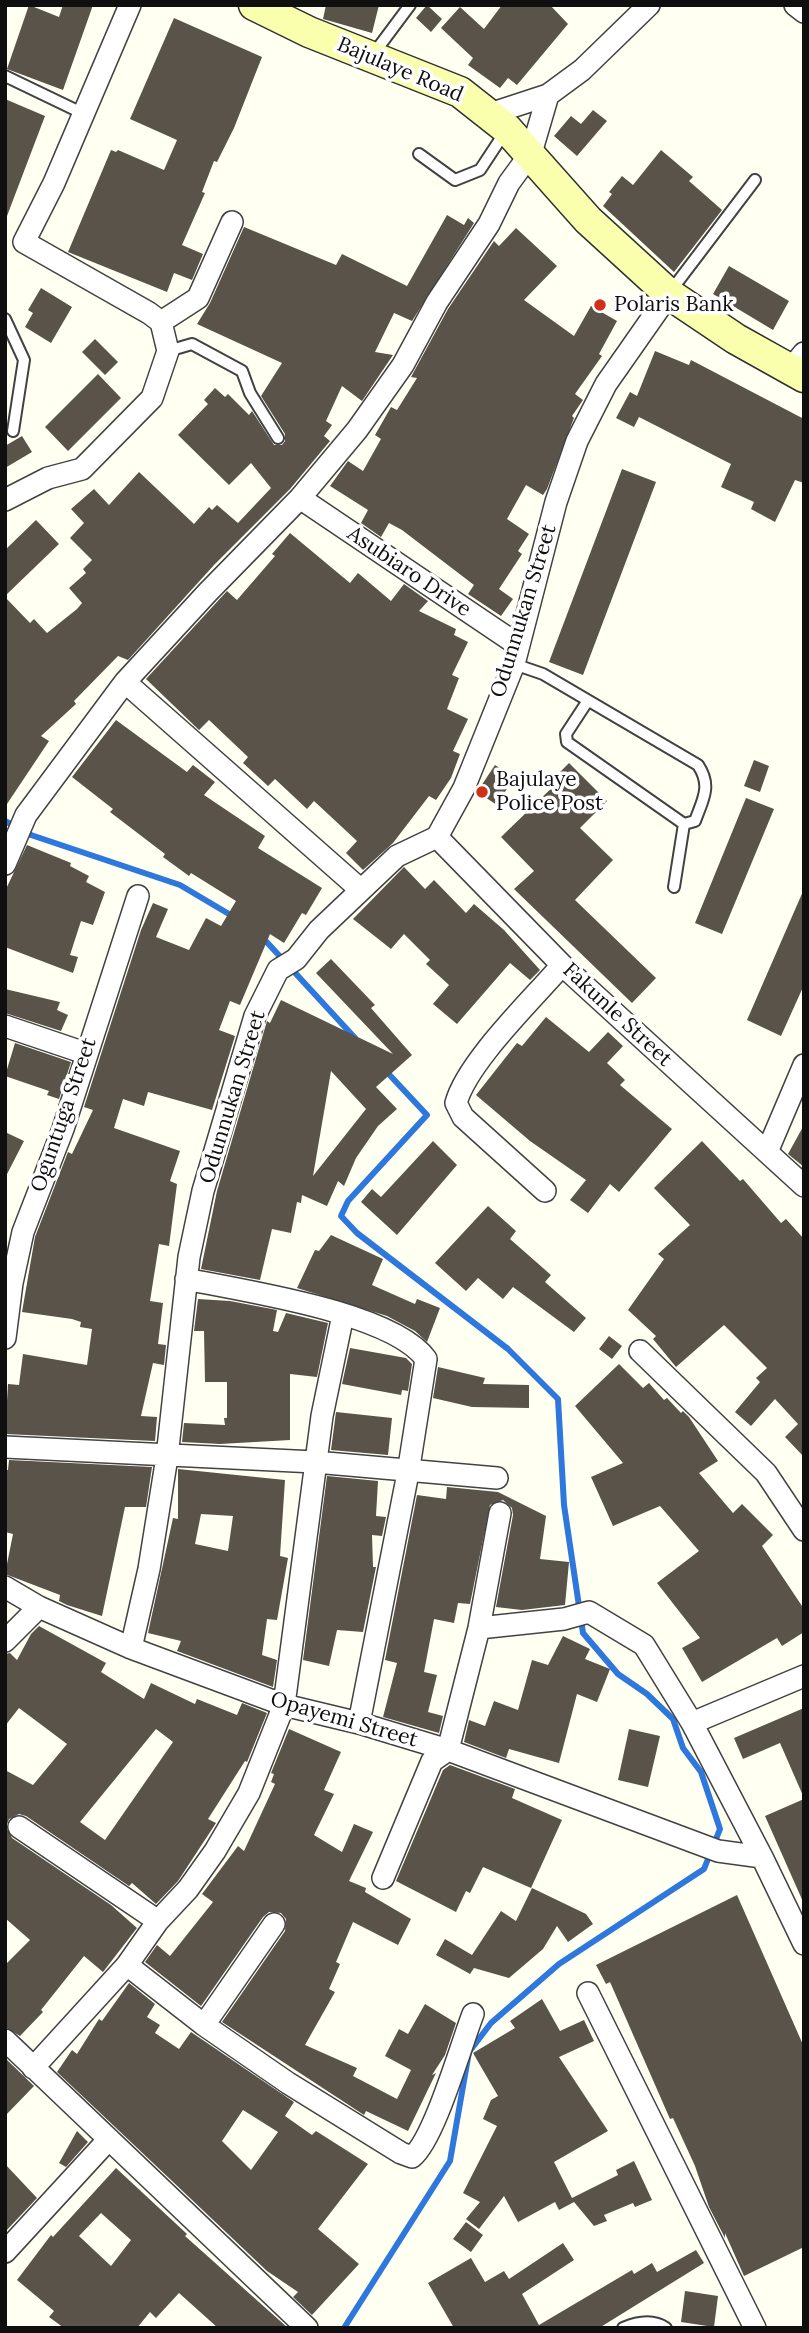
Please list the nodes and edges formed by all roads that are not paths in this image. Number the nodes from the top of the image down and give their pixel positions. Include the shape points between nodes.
1 (130, 5) edge
2 (254, 5) edge
3 (410, 5) edge
4 (649, 5) edge
5 (795, 5) edge
6 (804, 12) edge
7 (372, 57) junction
8 (5, 76) edge
9 (548, 95) junction
10 (84, 114) junction
11 (498, 122) junction
12 (531, 153) junction
13 (419, 154) dead end
14 (755, 180) dead end
15 (232, 222) dead end
16 (14, 239) edge
17 (669, 294) junction
18 (5, 319) edge
19 (161, 322) junction
20 (168, 351) junction
21 (799, 367) edge
22 (13, 431) dead end
23 (278, 438) dead end
24 (300, 498) junction
25 (5, 500) edge
26 (516, 655) junction
27 (125, 682) junction
28 (587, 702) junction
29 (684, 824) junction
30 (437, 837) junction
31 (5, 864) edge
32 (674, 887) dead end
33 (361, 890) junction
34 (138, 896) dead end
35 (562, 965) junction
36 (5, 1027) edge
37 (85, 1053) junction
38 (804, 1065) edge
39 (767, 1152) junction
40 (804, 1186) edge
41 (545, 1191) dead end
42 (186, 1279) junction
43 (343, 1315) junction
44 (5, 1338) edge
45 (640, 1350) dead end
46 (5, 1447) edge
47 (167, 1457) junction
48 (315, 1462) junction
49 (408, 1473) junction
50 (497, 1478) dead end
51 (500, 1513) dead end
52 (804, 1530) edge
53 (6, 1588) edge
54 (39, 1607) junction
55 (479, 1628) junction
56 (5, 1642) edge
57 (131, 1648) junction
58 (804, 1676) edge
59 (284, 1705) junction
60 (359, 1723) junction
61 (692, 1723) junction
62 (448, 1750) junction
63 (19, 1827) dead end
64 (762, 1857) junction
65 (383, 1878) dead end
66 (158, 1921) junction
67 (274, 1924) dead end
68 (804, 1944) edge
69 (127, 1965) junction
70 (588, 1993) dead end
71 (473, 2014) dead end
72 (204, 2025) junction
73 (5, 2039) edge
74 (33, 2068) junction
75 (109, 2139) junction
76 (5, 2252) edge
77 (307, 2328) edge
78 (623, 2328) edge
79 (666, 2328) edge
80 (754, 2328) edge

1 - 10 street
2 - 7 street, Bajulaye Road
3 - 7 lane
4 - 9 street via 582,70
5 - 6 street
7 - 11 street, Bajulaye Road via 460,92
8 - 10 lane
9 - 11 street
9 - 12 street
10 - 16 street via 54,183
11 - 12 street, Bajulaye Road
11 - 13 lane via 480,170 455,180
12 - 17 street, Bajulaye Road via 588,220
12 - 24 street via 403,365 358,430
14 - 17 lane
15 - 19 street via 198,298
16 - 19 street
17 - 21 street, Bajulaye Road via 736,339
17 - 26 street, Odunnukan Street via 606,384 578,441 556,502
18 - 22 lane via 24,360
19 - 20 street
20 - 23 lane via 192,344 242,371
20 - 25 street via 152,398 82,469 48,478
24 - 26 street, Asubiaro Drive
24 - 27 street
26 - 28 lane
26 - 30 street, Odunnukan Street via 464,788
27 - 31 street via 23,824
27 - 33 street
28 - 29 lane via 566,734 567,742
28 - 29 lane via 698,765 708,788 695,821
29 - 32 lane
30 - 33 street, Odunnukan Street via 397,856
30 - 35 street, Fakunle Street
33 - 42 street, Odunnukan Street via 287,965 255,1016 203,1191
34 - 37 street, Oguntuga Street
35 - 39 street, Fakunle Street
35 - 41 street via 481,1060 460,1088 456,1103 463,1117
36 - 37 street
37 - 44 street, Oguntuga Street via 63,1129 23,1231
38 - 39 street
39 - 40 street, Fakunle Street
42 - 43 street via 327,1307
42 - 47 street, Odunnukan Street
43 - 48 street
43 - 49 street via 418,1349 426,1359
45 - 52 street via 766,1473
46 - 47 street
47 - 48 street
47 - 57 street, Odunnukan Street
48 - 49 street
48 - 59 street
49 - 50 street
49 - 60 street
51 - 55 street
53 - 54 street, Opayemi Street
54 - 56 street
54 - 57 street, Opayemi Street
55 - 61 street via 589,1612 644,1645
55 - 62 street
57 - 59 street, Opayemi Street
58 - 61 street
59 - 60 street, Opayemi Street
59 - 66 street via 249,1793 215,1852
60 - 62 street, Opayemi Street
61 - 64 street
62 - 64 street, Opayemi Street via 718,1851
62 - 65 street via 432,1761
63 - 66 street
64 - 68 street
66 - 69 street
67 - 72 street
69 - 72 street
69 - 74 street
70 - 80 street
71 - 72 street via 435,2116 412,2157 298,2090
73 - 74 street
74 - 75 street
75 - 76 street
75 - 77 street
78 - 79 lane via 637,2322

